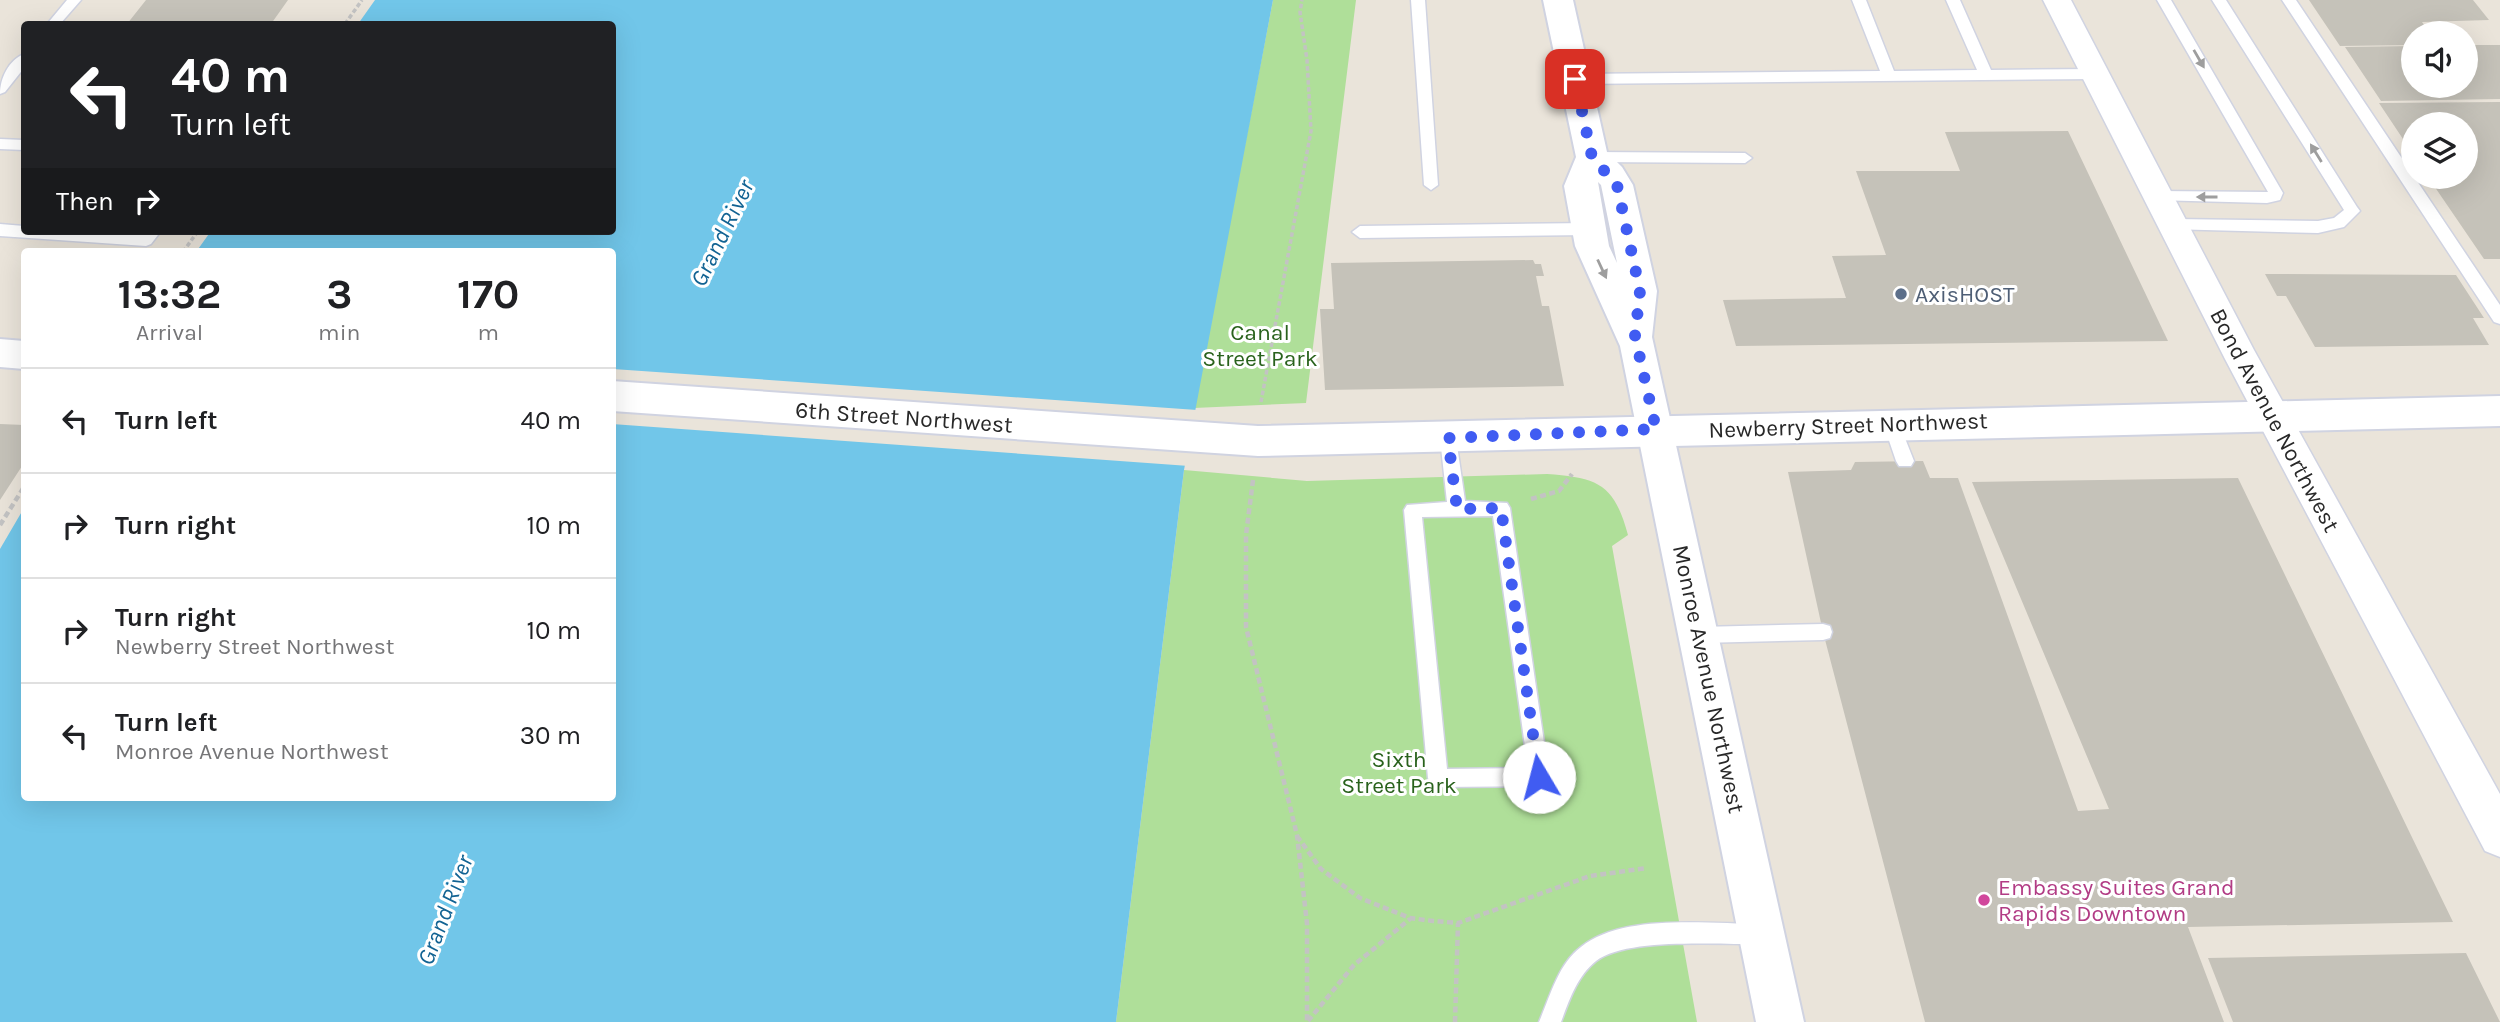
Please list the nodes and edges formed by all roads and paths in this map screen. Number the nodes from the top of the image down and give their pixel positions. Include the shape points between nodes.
1 (74, 0) edge
2 (362, 0) edge
3 (1302, 0) edge
4 (1418, 0) edge
5 (1558, 0) edge
6 (1859, 0) edge
7 (1953, 0) edge
8 (2057, 0) edge
9 (2164, 0) edge
10 (2219, 0) edge
11 (2289, 0) edge
12 (56, 21) edge
13 (347, 21) edge
14 (21, 63) edge
15 (2095, 74) junction
16 (1986, 75) junction
17 (1889, 76) junction
18 (1575, 79) junction
19 (0, 89) edge
20 (0, 144) edge
21 (21, 145) edge
22 (1592, 157) junction
23 (1745, 158) dead end
24 (1431, 185) dead end
25 (2158, 197) junction
26 (2173, 225) junction
27 (1589, 229) junction
28 (0, 230) edge
29 (21, 231) edge
30 (1360, 232) dead end
31 (73, 235) edge
32 (150, 235) edge
33 (2500, 318) edge
34 (1635, 336) junction
35 (0, 354) edge
36 (21, 355) edge
37 (616, 396) edge
38 (2500, 411) edge
39 (1260, 414) dead end
40 (2272, 414) junction
41 (1891, 423) junction
42 (1656, 429) junction
43 (1196, 438) joint
44 (1448, 438) junction
45 (1905, 461) dead end
46 (1254, 470) dead end
47 (1573, 473) dead end
48 (21, 492) edge
49 (1501, 508) junction
50 (1457, 509) junction
51 (0, 524) edge
52 (1824, 632) dead end
53 (1700, 635) junction
54 (1297, 835) junction
55 (2500, 836) edge
56 (1647, 868) dead end
57 (1410, 918) junction
58 (1458, 923) junction
59 (1761, 934) junction
60 (1308, 1022) edge
61 (1455, 1022) edge
62 (1550, 1022) edge
63 (1780, 1022) edge

1 - 12 lane
2 - 13 path
3 - 39 path via 1311,131
4 - 24 lane
5 - 18 street, Monroe Avenue Northwest
6 - 17 lane
7 - 16 lane
8 - 15 street, Bond Avenue Northwest
9 -> 25 lane via 2276,192 2275,197 2267,198
26 -> 10 lane via 2318,227 2339,223 2351,211
11 - 33 lane
14 - 19 lane
15 - 16 lane
15 - 25 street, Bond Avenue Northwest
16 - 17 lane
17 - 18 lane
18 - 22 street, Monroe Avenue Northwest
20 - 21 lane
22 - 23 lane
22 - 27 street, Monroe Avenue Northwest via 1580,186
22 - 34 street, Monroe Avenue Northwest via 1617,185 1640,291
25 - 26 street, Bond Avenue Northwest
26 - 40 street, Bond Avenue Northwest
27 - 30 lane
27 -> 34 street, Monroe Avenue Northwest via 1600,265
28 - 29 lane
31 - 32 lane via 146,240
34 - 42 street, Monroe Avenue Northwest
35 - 36 street
37 - 43 street, 6th Street Northwest
38 - 40 street, Newberry Street Northwest
40 - 41 street, Newberry Street Northwest
40 - 55 street, Bond Avenue Northwest
41 - 42 street, Newberry Street Northwest
41 - 45 lane
42 - 44 street, Newberry Street Northwest
42 - 53 street, Monroe Avenue Northwest
43 - 44 street, Newberry Street Northwest
44 - 50 lane
46 - 54 path via 1246,535 1246,626
47 - 49 path via 1559,491
48 - 51 path
49 - 50 lane
49 - 50 lane via 1539,777 1438,778 1413,510
52 - 53 lane
53 - 59 street, Monroe Avenue Northwest
54 - 57 path via 1321,869 1360,898
54 - 60 path via 1307,924
56 - 58 path via 1590,876
57 - 58 path
57 - 60 path via 1366,950
58 - 61 path
59 - 62 lane via 1620,939 1588,954 1568,978
59 - 63 street, Monroe Avenue Northwest

